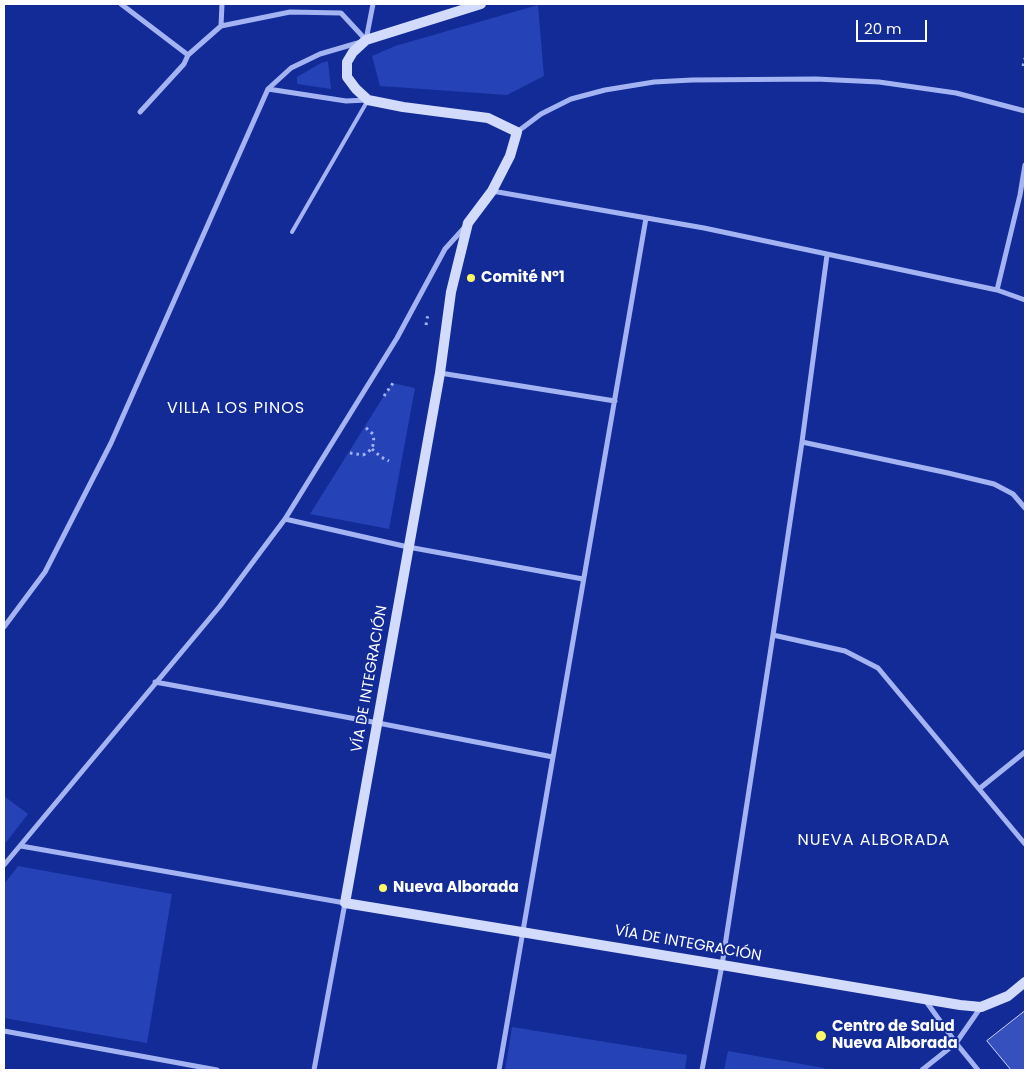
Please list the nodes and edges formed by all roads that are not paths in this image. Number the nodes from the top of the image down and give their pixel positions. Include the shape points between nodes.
1 (121, 4) edge
2 (222, 4) edge
3 (373, 4) edge
4 (481, 4) edge
5 (221, 26) junction
6 (366, 40) junction
7 (188, 55) junction
8 (268, 88) junction
9 (368, 100) junction
10 (1025, 111) edge
11 (140, 112) dead end
12 (517, 132) junction
13 (1025, 165) edge
14 (492, 191) junction
15 (646, 218) junction
16 (468, 224) junction
17 (292, 232) dead end
18 (827, 255) junction
19 (997, 290) junction
20 (1025, 300) edge
21 (440, 373) junction
22 (615, 401) junction
23 (802, 442) junction
24 (1025, 508) edge
25 (285, 519) junction
26 (408, 547) junction
27 (583, 579) junction
28 (4, 628) edge
29 (773, 635) junction
30 (156, 682) junction
31 (378, 723) junction
32 (1025, 752) edge
33 (553, 757) junction
34 (979, 789) junction
35 (1025, 844) edge
36 (20, 846) junction
37 (4, 865) edge
38 (345, 903) junction
39 (523, 932) junction
40 (722, 965) junction
41 (1025, 982) edge
42 (925, 1000) junction
43 (981, 1007) junction
44 (4, 1031) edge
45 (956, 1043) junction
46 (217, 1070) edge
47 (314, 1070) edge
48 (499, 1070) edge
49 (702, 1070) edge
50 (922, 1070) edge
51 (978, 1070) edge

1 - 7 street
2 - 5 street
3 - 6 street
4 - 6 main road
5 - 6 street via 290,12 341,13
5 - 7 street
6 - 8 street via 320,54 291,68
6 - 9 main road via 347,62 347,77
7 - 11 street via 184,64
8 - 9 street via 346,101
8 - 28 street via 111,443 45,572
9 - 12 main road via 488,118
9 - 17 lane
10 - 12 street via 956,93 879,82 692,80 654,82 571,99 541,114
12 - 14 main road, VÍA DE INTEGRACIÓN via 510,156
13 - 19 street
14 - 15 street
14 - 16 main road, VÍA DE INTEGRACIÓN
15 - 18 street
15 - 22 street
16 - 21 main road, VÍA DE INTEGRACIÓN via 451,292
16 - 25 street via 445,249 397,338
18 - 19 street
18 - 23 street
19 - 20 street
21 - 22 street
21 - 26 main road, VÍA DE INTEGRACIÓN
22 - 27 street
23 - 24 street via 994,484 1013,494
23 - 29 street
25 - 26 street
25 - 30 street via 220,606
26 - 27 street
26 - 31 main road, VÍA DE INTEGRACIÓN
27 - 33 street
29 - 34 street via 845,651 878,668
29 - 40 street
30 - 31 street
30 - 36 street
31 - 33 street
31 - 38 main road, VÍA DE INTEGRACIÓN
32 - 34 street
33 - 39 street
34 - 35 street
36 - 37 street
36 - 38 street
38 - 39 main road, VÍA DE INTEGRACIÓN
38 - 47 street
39 - 40 main road, VÍA DE INTEGRACIÓN
39 - 48 street
40 - 42 main road, VÍA DE INTEGRACIÓN
40 - 49 street
41 - 43 main road, VÍA DE INTEGRACIÓN via 1008,996
42 - 43 main road, VÍA DE INTEGRACIÓN
42 - 45 street
43 - 45 street
44 - 46 street
45 - 50 street
45 - 51 street

